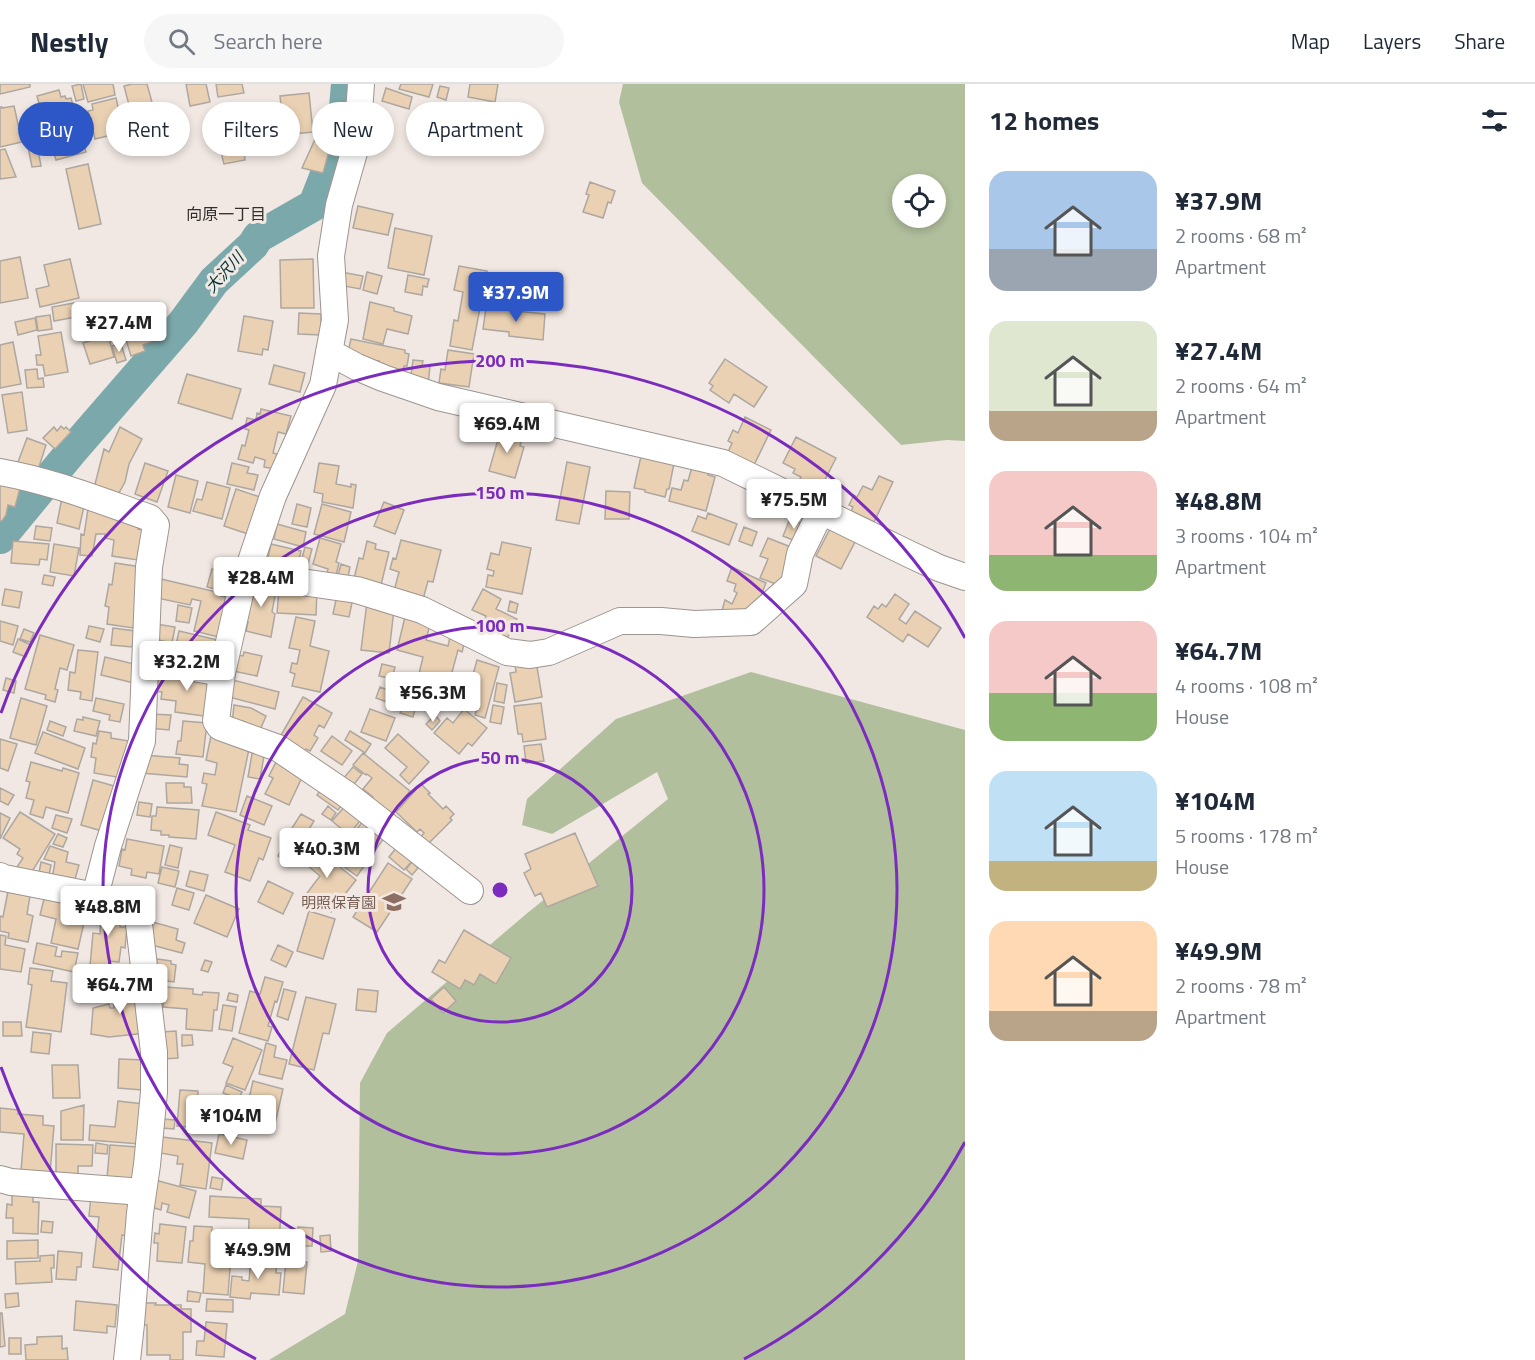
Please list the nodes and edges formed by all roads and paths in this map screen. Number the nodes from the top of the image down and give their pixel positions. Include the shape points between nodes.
1 (361, 84) edge
2 (329, 352) junction
3 (0, 472) edge
4 (821, 511) junction
5 (246, 574) junction
6 (965, 577) edge
7 (146, 660) junction
8 (222, 673) junction
9 (0, 876) edge
10 (470, 891) dead end
11 (95, 896) junction
12 (0, 1179) edge
13 (143, 1192) junction
14 (127, 1360) edge

1 - 2 street via 357,142 339,205 331,256 335,320
2 - 4 street via 374,375 438,398 723,464
2 - 5 street via 323,385 273,496
3 - 7 street via 61,487 150,518 156,525 149,567
4 - 5 street via 801,554 794,584 751,622 620,621 549,652 530,655 507,652 422,610 357,590
4 - 6 street
5 - 8 street
7 - 8 street
7 - 11 street via 142,741
8 - 10 street via 216,721 219,727 278,748 346,794
9 - 11 street
11 - 13 street via 136,907 139,924 154,1052 154,1092
12 - 13 street
13 - 14 street

